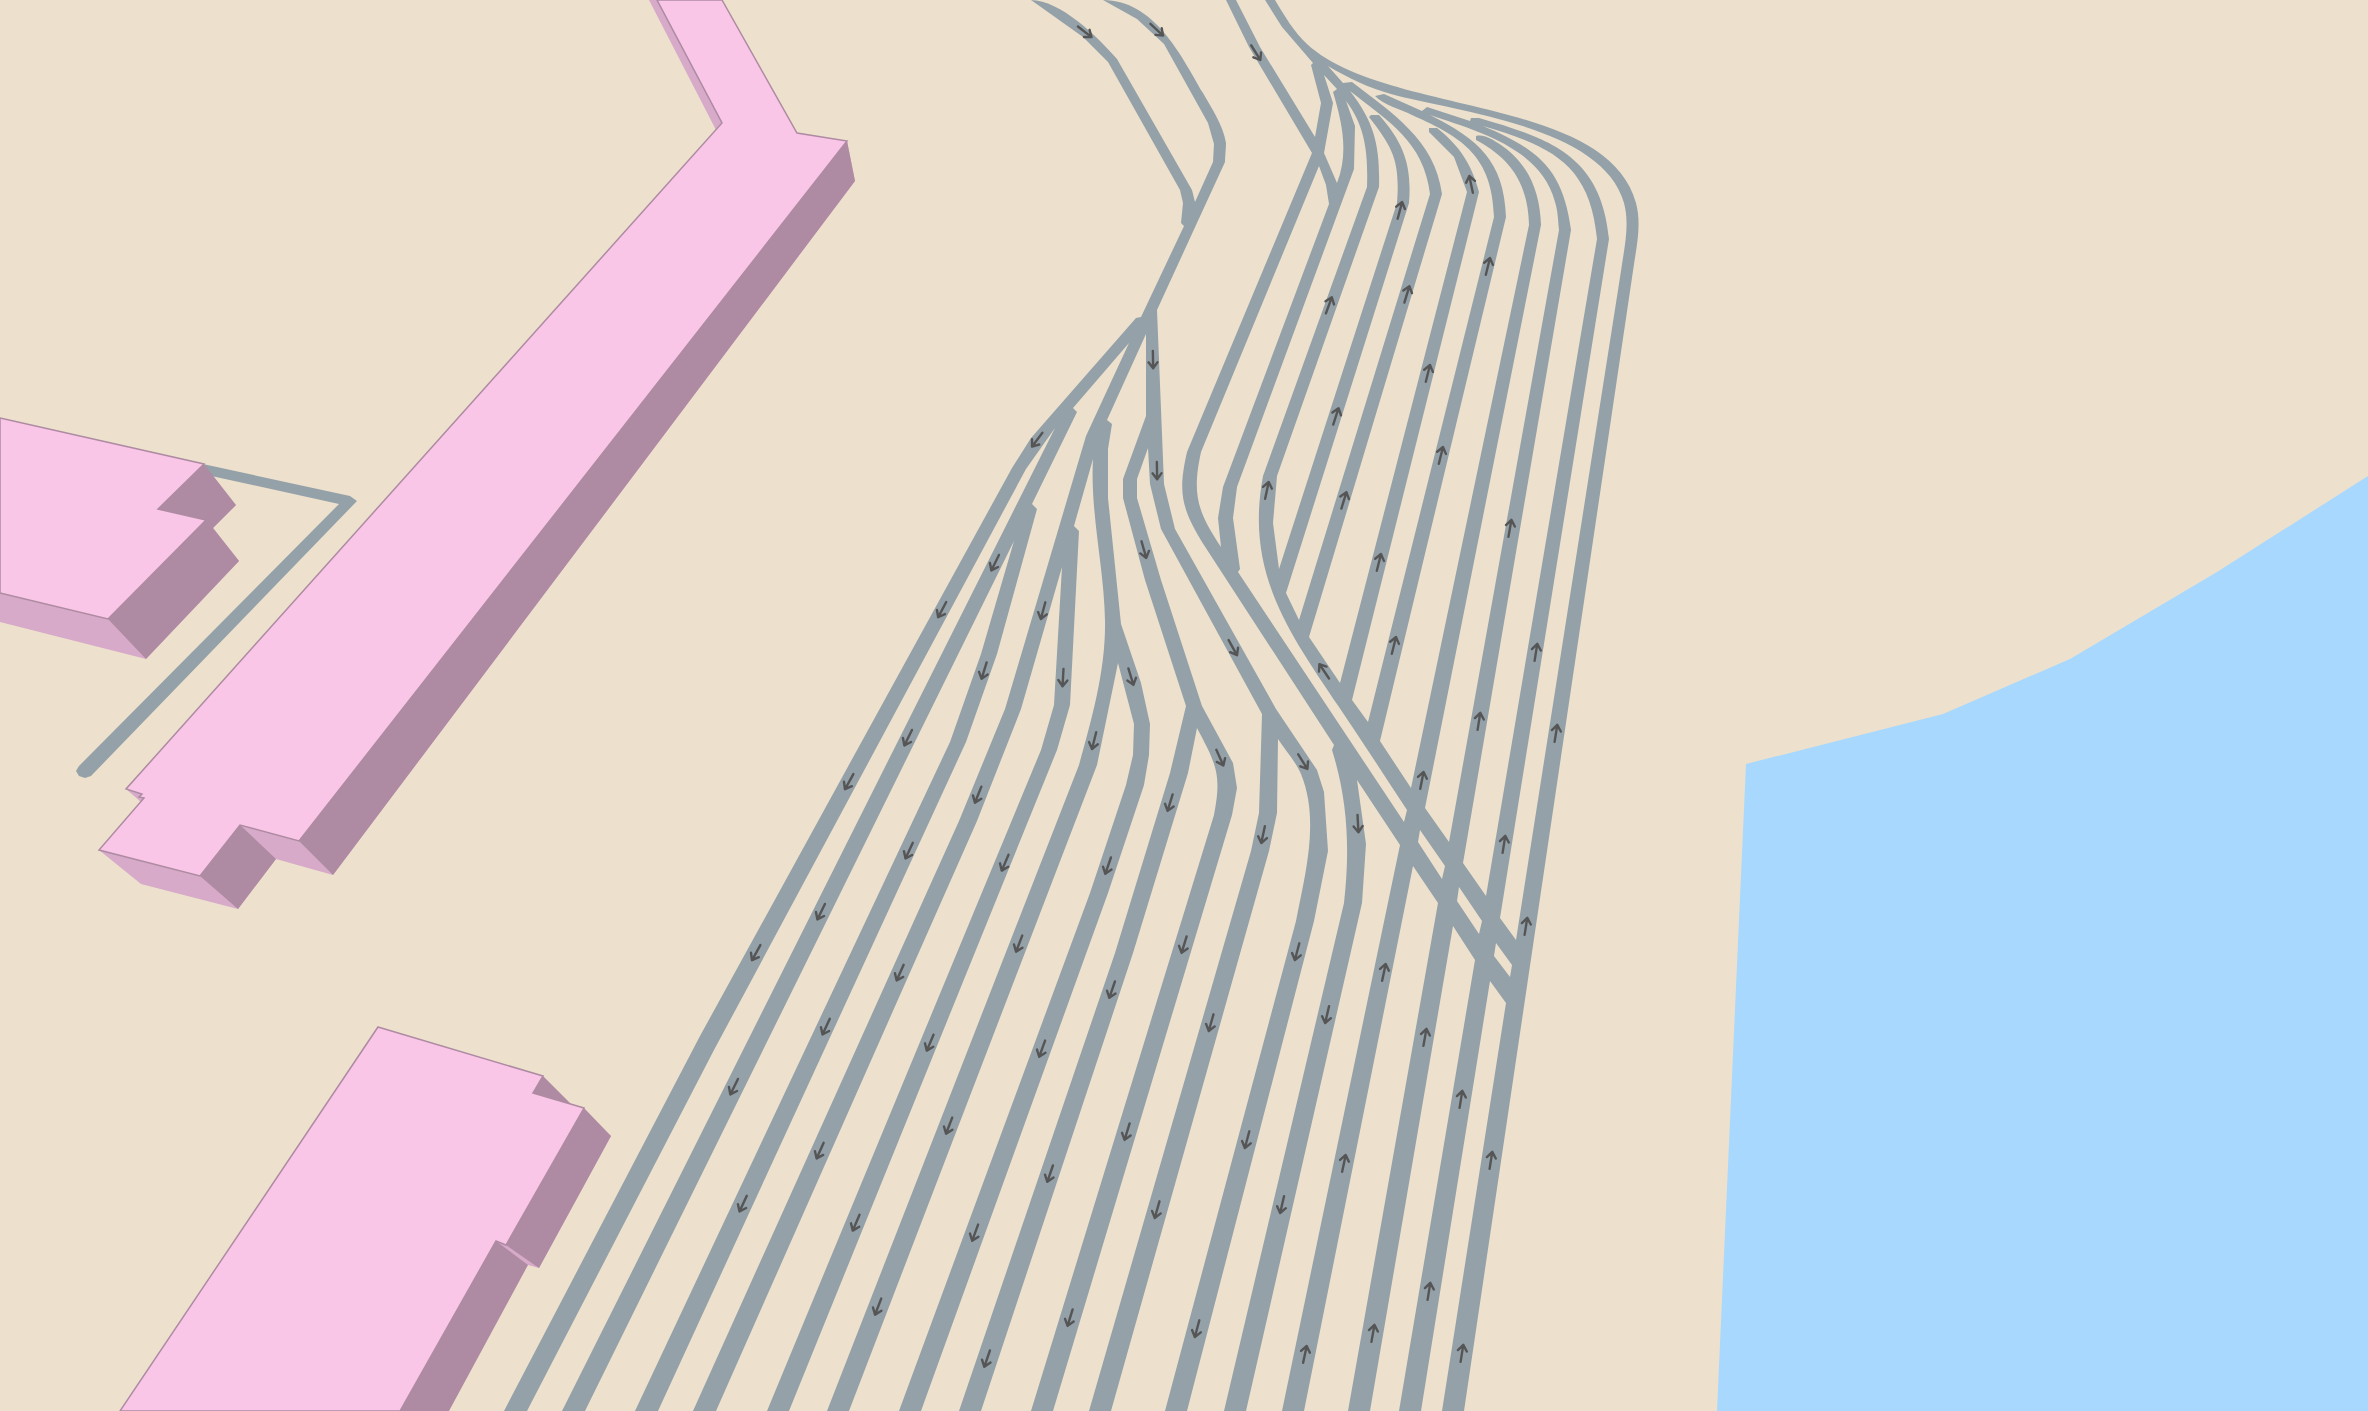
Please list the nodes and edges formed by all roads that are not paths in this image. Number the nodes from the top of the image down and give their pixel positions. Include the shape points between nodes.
1 (1036, 0) edge
2 (1108, 0) edge
3 (1231, 0) edge
4 (1270, 0) edge
5 (1304, 47) junction
6 (1319, 57) junction
7 (1317, 154) junction
8 (1333, 210) junction
9 (1187, 230) junction
10 (1153, 307) junction
11 (1089, 380) junction
12 (1111, 397) junction
13 (1153, 413) junction
14 (175, 463) edge
15 (1039, 473) junction
16 (1075, 494) junction
17 (1234, 579) junction
18 (1279, 592) junction
19 (1113, 622) junction
20 (1302, 636) junction
21 (1344, 700) junction
22 (1194, 706) junction
23 (1269, 714) junction
24 (1332, 727) junction
25 (1371, 742) junction
26 (85, 771) dead end
27 (1416, 810) junction
28 (1409, 844) junction
29 (1454, 867) junction
30 (1449, 905) junction
31 (1491, 920) junction
32 (1485, 959) junction
33 (1521, 963) junction
34 (1515, 1000) junction
35 (515, 1411) edge
36 (573, 1411) edge
37 (646, 1411) edge
38 (704, 1411) edge
39 (778, 1411) edge
40 (838, 1411) edge
41 (910, 1411) edge
42 (970, 1411) edge
43 (1042, 1411) edge
44 (1100, 1411) edge
45 (1176, 1411) edge
46 (1235, 1411) edge
47 (1293, 1411) edge
48 (1359, 1411) edge
49 (1410, 1411) edge
50 (1453, 1411) edge

1 -> 9 lane via 1082,28 1113,60 1186,190
2 -> 9 lane via 1141,17 1168,42 1217,132 1219,162
3 -> 7 lane via 1249,40
4 - 5 lane
5 - 6 lane
5 - 7 lane via 1322,79 1327,103
5 - 8 lane via 1337,91 1349,126 1348,169
18 -> 5 lane via 1264,529 1270,476 1375,172 1370,129 1361,110
18 -> 5 lane via 1403,203 1406,177 1400,149 1388,130
20 -> 5 lane via 1436,194 1436,177 1423,150
21 -> 5 lane via 1473,192 1458,153 1445,139 1349,81
25 -> 5 lane via 1502,201 1491,166 1478,149 1459,135 1349,79
27 -> 5 lane via 1536,206 1529,182 1508,155 1487,141 1370,90
29 -> 5 lane via 1565,230 1565,208 1550,173 1510,142 1360,83
31 -> 6 lane via 1601,251 1603,216 1598,196 1586,176 1545,146 1520,134 1380,90
33 -> 6 lane via 1627,271 1632,210 1616,177 1592,155 1563,138 1504,116 1390,91
7 - 8 lane via 1333,186
7 - 17 lane via 1213,402 1188,478 1188,496 1200,524
8 - 17 lane via 1227,498 1226,532
9 - 10 lane
10 - 11 lane
10 - 12 lane
10 -> 13 lane
11 - 15 lane
11 -> 35 lane via 1036,441 1019,468 707,1043
12 - 16 lane via 1093,436
12 - 19 lane via 1099,471
13 -> 22 lane via 1130,478 1130,498
13 -> 23 lane via 1157,484 1168,528
14 - 26 lane via 350,501
15 -> 36 lane
15 -> 37 lane via 989,654 958,742
16 -> 38 lane via 1013,708 968,821
16 -> 39 lane via 1062,705 1049,750
17 - 24 lane
18 - 20 lane
19 -> 40 lane via 1104,702 1088,765
19 -> 41 lane via 1142,724 1135,785
21 -> 20 lane
21 - 25 lane
22 -> 42 lane via 1179,773 1124,953
22 -> 43 lane via 1224,763 1228,788 1223,814
23 -> 44 lane via 1268,813 1260,851
23 -> 45 lane via 1308,770 1318,812 1319,851 1305,921
24 - 28 lane
24 -> 46 lane via 1357,810 1359,855 1353,903
25 - 27 lane
27 - 28 lane
27 - 29 lane
28 - 30 lane
47 -> 28 lane
29 - 30 lane
29 - 31 lane
30 - 32 lane
48 -> 30 lane
31 - 32 lane
31 - 33 lane
32 - 34 lane
49 -> 32 lane
33 - 34 lane
50 -> 34 lane

